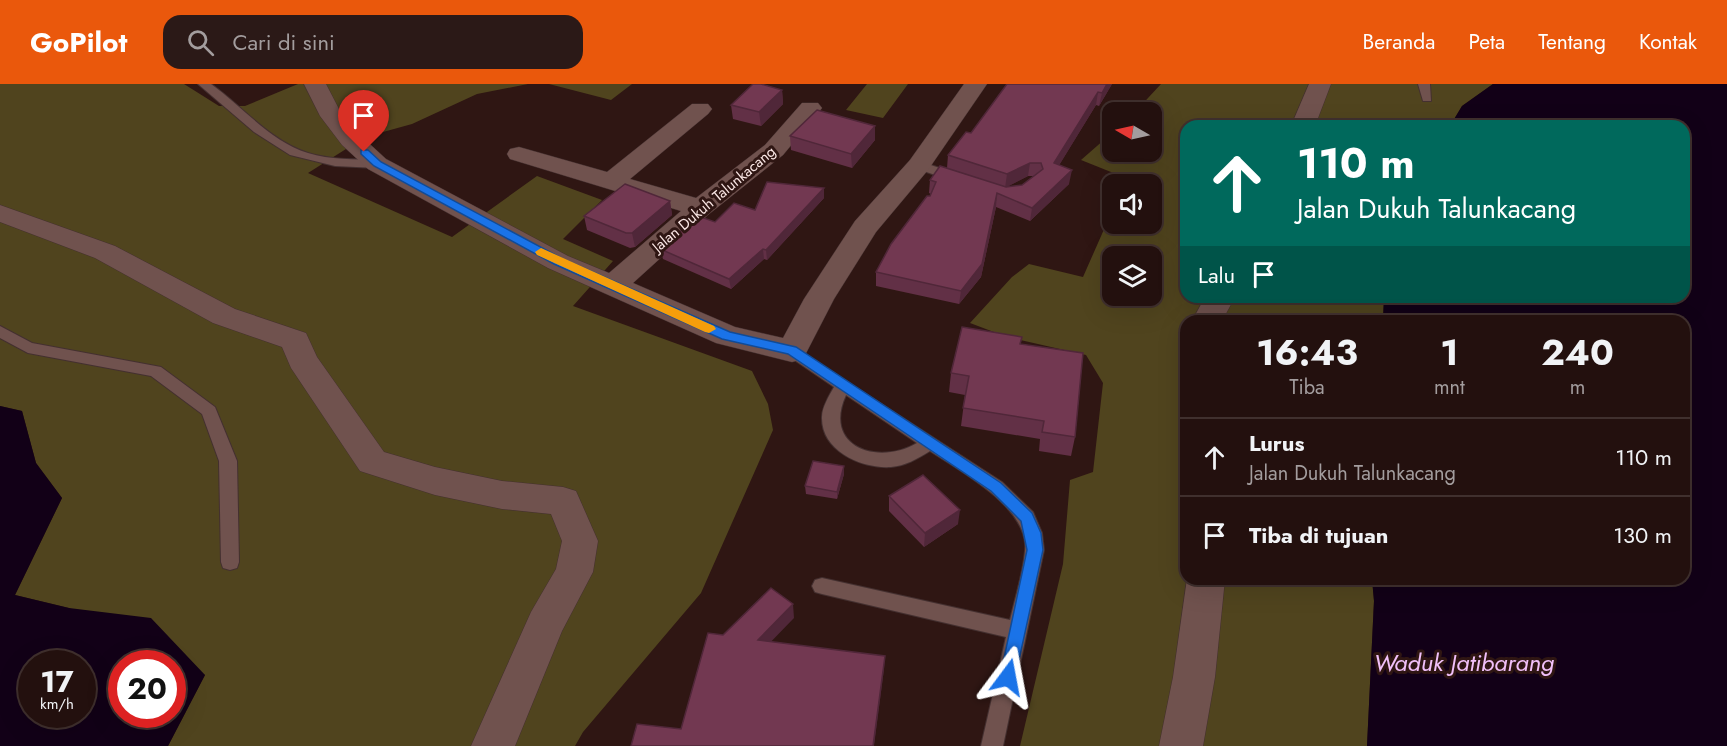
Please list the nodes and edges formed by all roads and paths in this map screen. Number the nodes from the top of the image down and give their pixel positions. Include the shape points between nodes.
1 (204, 84) edge
2 (315, 84) edge
3 (976, 84) edge
4 (1320, 84) edge
5 (1424, 84) edge
6 (1427, 99) dead end
7 (810, 108) dead end
8 (700, 109) dead end
9 (1305, 120) edge
10 (519, 154) dead end
11 (377, 164) junction
12 (919, 165) junction
13 (610, 182) junction
14 (971, 184) edge
15 (700, 208) junction
16 (0, 213) edge
17 (612, 285) junction
18 (0, 331) edge
19 (792, 351) junction
20 (843, 384) junction
21 (930, 443) junction
22 (230, 561) dead end
23 (1205, 585) edge
24 (822, 586) dead end
25 (1019, 631) junction
26 (493, 746) edge
27 (992, 746) edge
28 (1181, 746) edge

1 - 11 lane via 294,152 323,161
2 - 11 street via 328,111
3 - 12 street
4 - 9 street
5 - 6 lane
7 - 15 street, Jalan Dukuh Talunkacang via 774,150
8 - 13 street
10 - 13 street
11 - 17 street via 558,262
12 - 14 lane
12 - 19 street via 865,227 819,299
13 - 15 street
15 - 17 street, Jalan Dukuh Talunkacang
16 - 26 street via 105,252 224,316 295,340 302,360 372,462 502,495 563,501 580,541 574,572 545,624
17 - 19 street via 727,336
18 - 22 lane via 28,348 155,371 208,411 228,460
19 - 20 lane
20 - 21 lane
20 - 21 lane via 830,417 833,432 853,454 901,459
21 - 25 lane via 996,487 1027,517 1035,550
23 - 28 street
24 - 25 lane
25 - 27 lane

